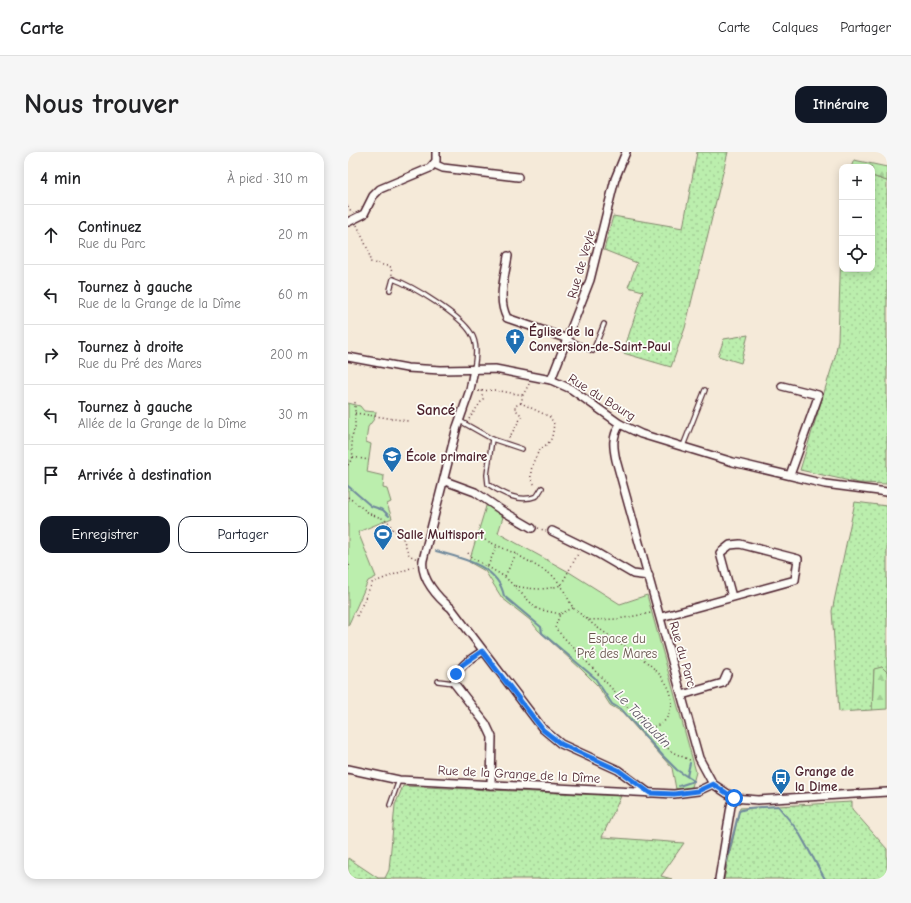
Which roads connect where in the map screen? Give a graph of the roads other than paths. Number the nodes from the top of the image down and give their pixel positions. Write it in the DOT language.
graph roads {
  1 [pos="436,152"];
  2 [pos="626,152"];
  3 [pos="434,164"];
  4 [pos="518,177"];
  5 [pos="351,221"];
  6 [pos="508,256"];
  7 [pos="390,290"];
  8 [pos="604,324"];
  9 [pos="568,339"];
  10 [pos="348,357"];
  11 [pos="474,369"];
  12 [pos="550,380"];
  13 [pos="782,386"];
  14 [pos="705,390"];
  15 [pos="463,423"];
  16 [pos="620,424"];
  17 [pos="492,439"];
  18 [pos="683,446"];
  19 [pos="522,448"];
  20 [pos="790,475"];
  21 [pos="445,481"];
  22 [pos="542,488"];
  23 [pos="887,492"];
  24 [pos="532,528"];
  25 [pos="552,531"];
  26 [pos="649,576"];
  27 [pos="732,597"];
  28 [pos="660,614"];
  29 [pos="482,651"];
  30 [pos="727,674"];
  31 [pos="438,682"];
  32 [pos="454,684"];
  33 [pos="682,695"];
  34 [pos="348,769"];
  35 [pos="399,780"];
  36 [pos="713,784"];
  37 [pos="491,785"];
  38 [pos="887,792"];
  39 [pos="650,793"];
  40 [pos="734,798"];
  41 [pos="390,805"];
  42 [pos="719,879"];
  1 -- 3 [label="street"];
  2 -- 9 [label="street, Rue de Veyle"];
  3 -- 4 [label="street"];
  3 -- 5 [label="street"];
  6 -- 9 [label="street"];
  7 -- 11 [label="lane"];
  8 -- 9 [label="lane"];
  9 -- 12 [label="street, Rue de Veyle"];
  10 -- 11 [label="street, Rue du Bourg"];
  11 -- 12 [label="street, Rue du Bourg"];
  11 -- 15 [label="street"];
  12 -- 16 [label="street, Rue du Bourg"];
  13 -- 20 [label="street"];
  14 -- 18 [label="lane"];
  15 -- 17 [label="lane"];
  15 -- 21 [label="street"];
  16 -- 18 [label="street, Rue du Bourg"];
  16 -- 26 [label="street, Rue du Parc"];
  17 -- 19 [label="lane"];
  17 -- 22 [label="lane"];
  18 -- 20 [label="street, Rue du Bourg"];
  20 -- 23 [label="street, Rue du Bourg"];
  21 -- 24 [label="street"];
  21 -- 29 [label="street"];
  25 -- 26 [label="street"];
  26 -- 28 [label="street, Rue du Parc"];
  27 -- 27 [label="street"];
  27 -- 28 [label="street"];
  28 -- 33 [label="street, Rue du Parc"];
  29 -- 32 [label="street"];
  29 -- 39 [label="street"];
  30 -- 33 [label="street"];
  31 -- 32 [label="lane"];
  32 -- 37 [label="street"];
  33 -- 36 [label="street, Rue du Parc"];
  34 -- 35 [label="street, Rue de la Grange de la Dîme"];
  35 -- 37 [label="street, Rue de la Grange de la Dîme"];
  35 -- 41 [label="lane"];
  36 -- 39 [label="street, Rue de la Grange de la Dîme"];
  36 -- 40 [label="street, Rue du Parc"];
  37 -- 39 [label="street, Rue de la Grange de la Dîme"];
  38 -- 40 [label="street"];
  40 -- 42 [label="street"];
}
